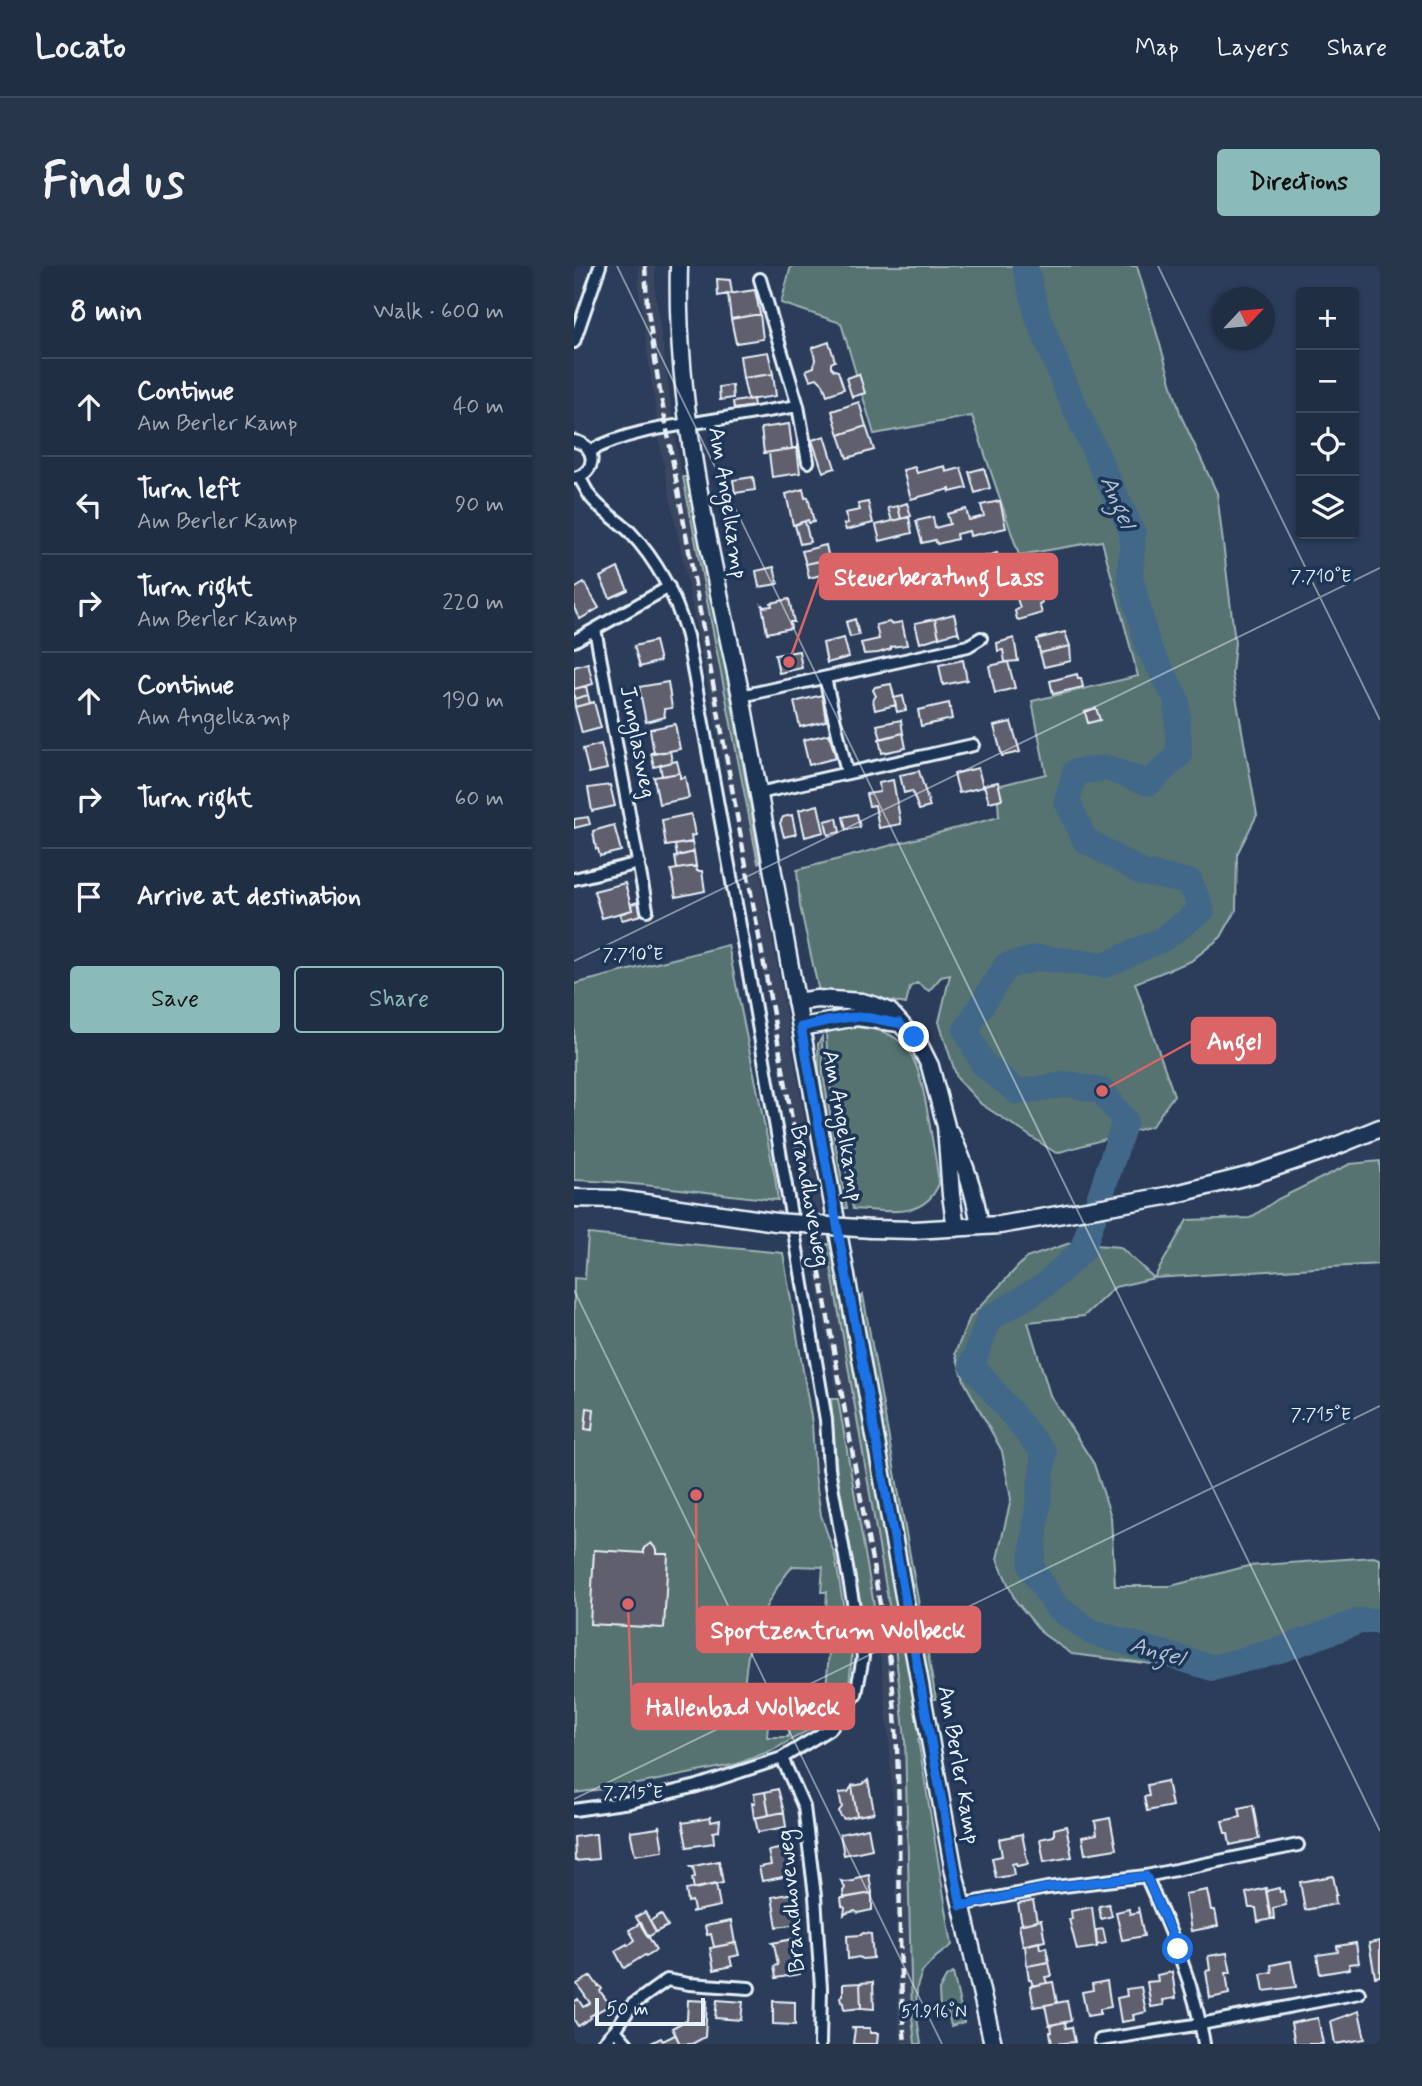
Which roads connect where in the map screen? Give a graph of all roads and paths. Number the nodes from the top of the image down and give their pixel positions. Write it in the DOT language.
graph roads {
  1 [pos="600,266"];
  2 [pos="679,266"];
  3 [pos="760,279"];
  4 [pos="574,342"];
  5 [pos="797,406"];
  6 [pos="689,423"];
  7 [pos="574,441"];
  8 [pos="590,452"];
  9 [pos="808,462"];
  10 [pos="577,477"];
  11 [pos="669,587"];
  12 [pos="595,629"];
  13 [pos="981,638"];
  14 [pos="574,641"];
  15 [pos="825,678"];
  16 [pos="741,696"];
  17 [pos="973,745"];
  18 [pos="847,773"];
  19 [pos="758,793"];
  20 [pos="639,863"];
  21 [pos="574,879"];
  22 [pos="647,910"];
  23 [pos="796,1002"];
  24 [pos="899,1023"];
  25 [pos="801,1027"];
  26 [pos="946,1126"];
  27 [pos="1380,1128"];
  28 [pos="574,1198"];
  29 [pos="980,1226"];
  30 [pos="956,1228"];
  31 [pos="874,1426"];
  32 [pos="782,1759"];
  33 [pos="574,1810"];
  34 [pos="1298,1845"];
  35 [pos="1146,1876"];
  36 [pos="961,1906"];
  37 [pos="749,1988"];
  38 [pos="1359,1993"];
  39 [pos="1201,2024"];
  40 [pos="615,2030"];
  41 [pos="1100,2040"];
  42 [pos="602,2044"];
  43 [pos="627,2044"];
  44 [pos="820,2044"];
  45 [pos="993,2044"];
  46 [pos="1205,2044"];
  1 -- 4 [label="street"];
  2 -- 6 [label="street"];
  3 -- 5 [label="street"];
  5 -- 6 [label="street, Am Angelkamp"];
  5 -- 9 [label="street"];
  6 -- 8 [label="street"];
  6 -- 16 [label="street, Am Angelkamp"];
  7 -- 8 [label="street"];
  8 -- 10 [label="street"];
  10 -- 11 [label="street, Brandhoveweg"];
  11 -- 12 [label="street"];
  11 -- 32 [label="street, Brandhoveweg"];
  12 -- 14 [label="street"];
  12 -- 20 [label="street, Junglasweg"];
  13 -- 15 [label="street"];
  15 -- 16 [label="street"];
  15 -- 18 [label="street"];
  16 -- 19 [label="street, Am Angelkamp"];
  17 -- 18 [label="street"];
  18 -- 19 [label="street"];
  19 -- 23 [label="street, Am Angelkamp"];
  20 -- 21 [label="street"];
  20 -- 22 [label="street, Junglasweg"];
  23 -- 24 [label="street"];
  23 -- 25 [label="street, Am Angelkamp"];
  24 -- 25 [label="street"];
  24 -- 26 [label="street"];
  25 -- 31 [label="street, Am Angelkamp"];
  26 -- 29 [label="street"];
  26 -- 30 [label="street"];
  27 -- 29 [label="street"];
  28 -- 30 [label="street, bridge"];
  29 -- 30 [label="street"];
  31 -- 36 [label="street, Am Berler Kamp"];
  32 -- 33 [label="street, Brandhoveweg"];
  32 -- 44 [label="street, Brandhoveweg"];
  34 -- 35 [label="street"];
  35 -- 36 [label="street"];
  35 -- 39 [label="street"];
  36 -- 45 [label="street, Am Berler Kamp"];
  37 -- 40 [label="street"];
  38 -- 39 [label="street"];
  39 -- 41 [label="street"];
  39 -- 46 [label="street"];
  40 -- 42 [label="street"];
  40 -- 43 [label="street"];
}
